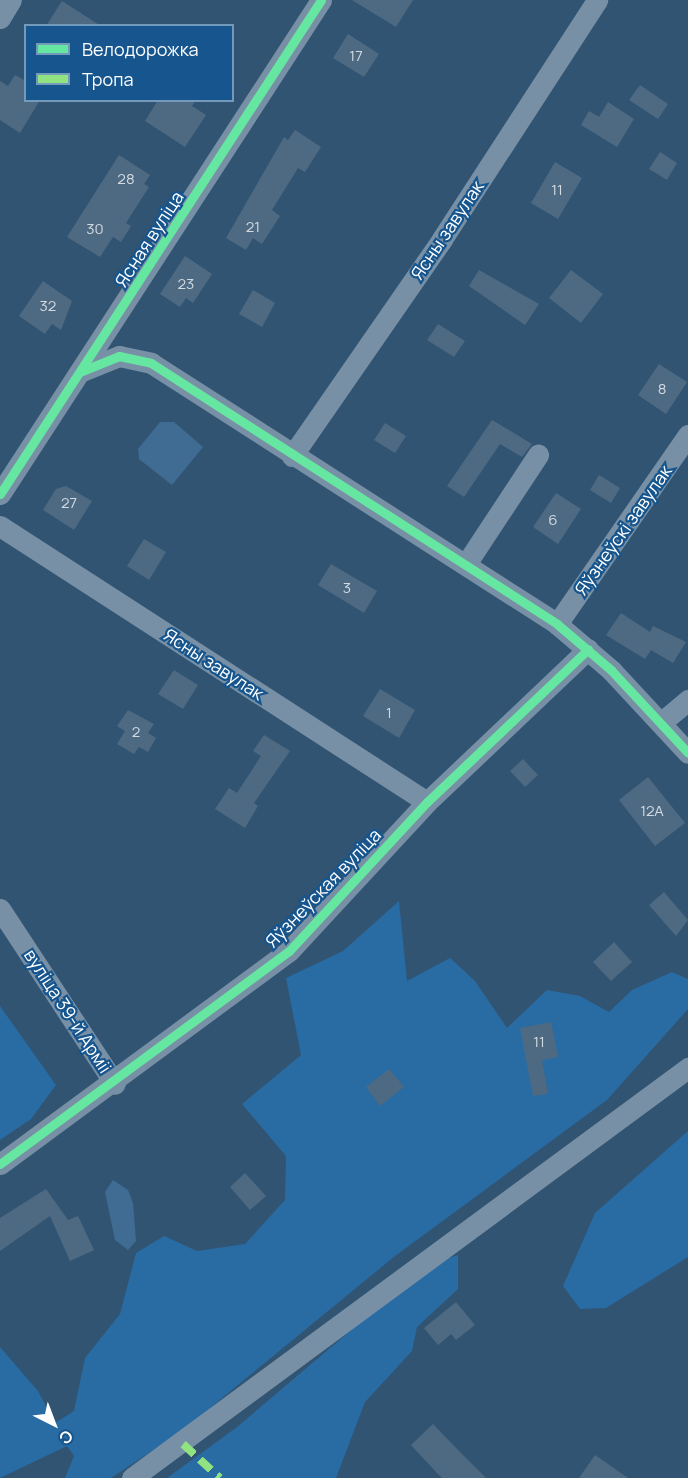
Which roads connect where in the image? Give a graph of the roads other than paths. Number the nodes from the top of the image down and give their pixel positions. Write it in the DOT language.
graph roads {
  1 [pos="11,0"];
  2 [pos="321,0"];
  3 [pos="597,0"];
  4 [pos="0,18"];
  5 [pos="82,371"];
  6 [pos="688,435"];
  7 [pos="538,454"];
  8 [pos="292,456"];
  9 [pos="0,494"];
  10 [pos="0,526"];
  11 [pos="466,564"];
  12 [pos="557,624"];
  13 [pos="588,649"];
  14 [pos="688,699"];
  15 [pos="663,722"];
  16 [pos="688,753"];
  17 [pos="428,802"];
  18 [pos="0,909"];
  19 [pos="688,1068"];
  20 [pos="115,1084"];
  21 [pos="0,1164"];
  22 [pos="132,1478"];
  1 -- 4 [label="street"];
  2 -- 5 [label="street, Ясная вуліца"];
  3 -- 8 [label="street, Ясны завулак"];
  5 -- 8 [label="street"];
  5 -- 9 [label="street, Ясная вуліца"];
  6 -- 12 [label="street, Яўзнеўскі завулак"];
  7 -- 11 [label="street"];
  8 -- 11 [label="street"];
  10 -- 17 [label="street, Ясны завулак"];
  11 -- 12 [label="street"];
  12 -- 13 [label="street"];
  13 -- 15 [label="street"];
  13 -- 17 [label="street, Яўзнеўская вуліца"];
  14 -- 15 [label="street"];
  15 -- 16 [label="street"];
  17 -- 20 [label="street, Яўзнеўская вуліца"];
  18 -- 20 [label="street, вуліца 39-й Арміі"];
  19 -- 22 [label="street"];
  20 -- 21 [label="street, Яўзнеўская вуліца"];
}
